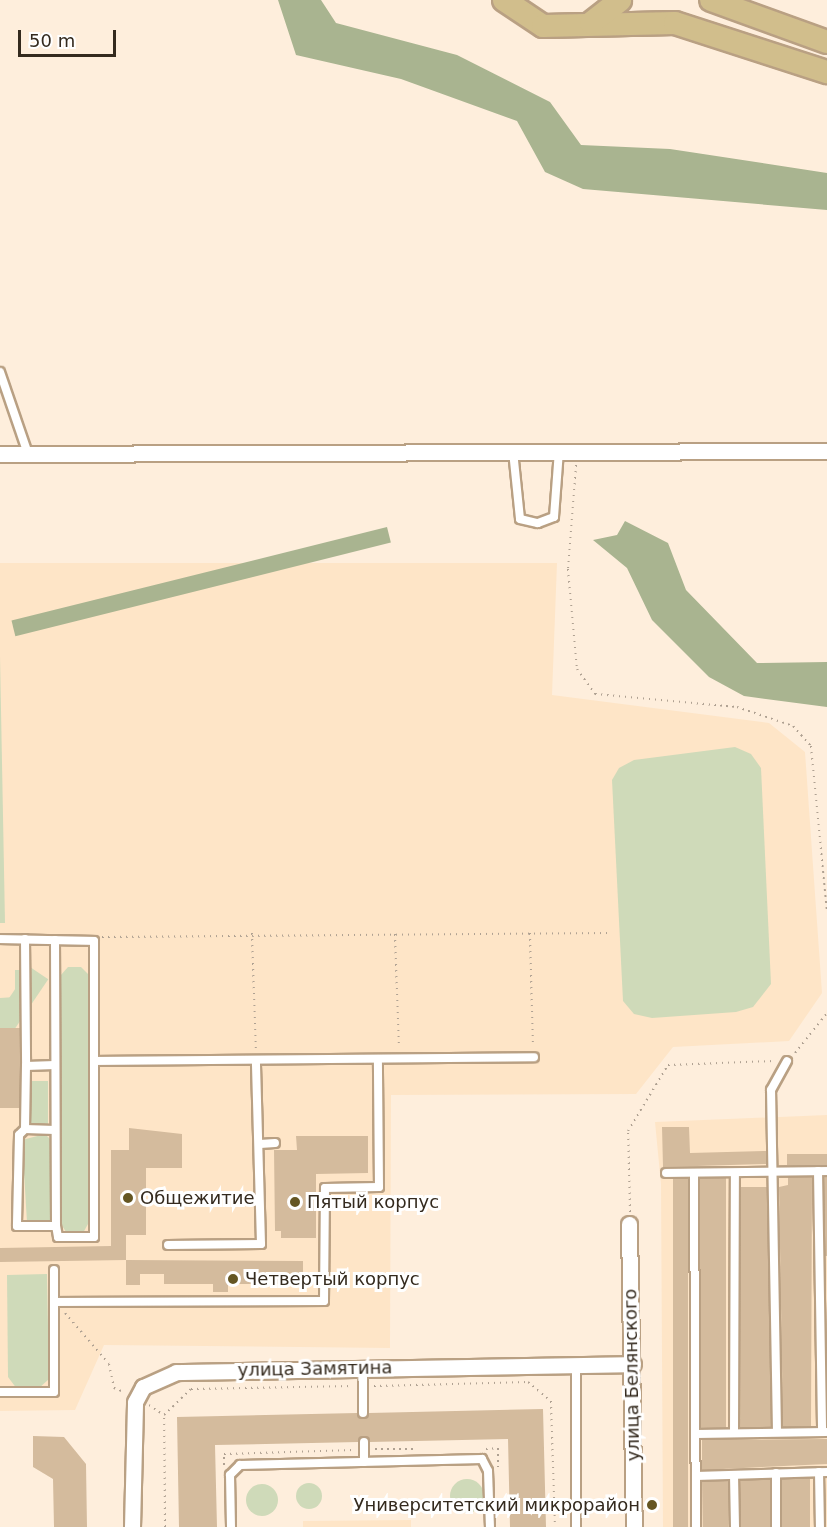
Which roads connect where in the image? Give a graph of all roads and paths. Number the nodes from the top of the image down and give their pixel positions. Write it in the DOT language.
graph roads {
  1 [pos="504,0"];
  2 [pos="620,0"];
  3 [pos="711,0"];
  4 [pos="578,27"];
  5 [pos="827,42"];
  6 [pos="827,72"];
  7 [pos="0,372"];
  8 [pos="577,449"];
  9 [pos="513,450"];
  10 [pos="559,450"];
  11 [pos="827,451"];
  12 [pos="0,453"];
  13 [pos="28,454"];
  14 [pos="827,911"];
  15 [pos="252,933"];
  16 [pos="395,933"];
  17 [pos="530,933"];
  18 [pos="610,933"];
  19 [pos="0,939"];
  20 [pos="25,939"];
  21 [pos="55,940"];
  22 [pos="94,941"];
  23 [pos="827,1013"];
  24 [pos="534,1057"];
  25 [pos="399,1060"];
  26 [pos="95,1061"];
  27 [pos="256,1061"];
  28 [pos="378,1061"];
  29 [pos="787,1061"];
  30 [pos="26,1065"];
  31 [pos="55,1065"];
  32 [pos="25,1130"];
  33 [pos="55,1130"];
  34 [pos="275,1143"];
  35 [pos="260,1144"];
  36 [pos="823,1171"];
  37 [pos="775,1172"];
  38 [pos="666,1173"];
  39 [pos="694,1173"];
  40 [pos="735,1173"];
  41 [pos="629,1224"];
  42 [pos="56,1226"];
  43 [pos="168,1245"];
  44 [pos="54,1270"];
  45 [pos="56,1302"];
  46 [pos="633,1364"];
  47 [pos="576,1365"];
  48 [pos="363,1368"];
  49 [pos="0,1392"];
  50 [pos="135,1402"];
  51 [pos="363,1413"];
  52 [pos="164,1415"];
  53 [pos="734,1432"];
  54 [pos="777,1432"];
  55 [pos="825,1432"];
  56 [pos="696,1434"];
  57 [pos="364,1442"];
  58 [pos="364,1462"];
  59 [pos="823,1472"];
  60 [pos="776,1473"];
  61 [pos="734,1475"];
  62 [pos="696,1476"];
  63 [pos="132,1527"];
  64 [pos="231,1527"];
  65 [pos="490,1527"];
  66 [pos="576,1527"];
  67 [pos="634,1527"];
  68 [pos="696,1527"];
  69 [pos="735,1527"];
  70 [pos="776,1527"];
  71 [pos="820,1527"];
  1 -- 4 [label="main road"];
  2 -- 4 [label="main road"];
  3 -- 5 [label="main road"];
  4 -- 6 [label="main road"];
  7 -- 13 [label="lane"];
  8 -- 10 [label="street"];
  8 -- 11 [label="street"];
  8 -- 14 [label="path"];
  9 -- 10 [label="street"];
  9 -- 10 [label="lane"];
  9 -- 13 [label="street"];
  12 -- 13 [label="street"];
  15 -- 16 [label="path"];
  15 -- 22 [label="path"];
  15 -- 27 [label="path"];
  16 -- 17 [label="path"];
  16 -- 25 [label="path"];
  17 -- 18 [label="path"];
  17 -- 24 [label="path"];
  19 -- 20 [label="lane"];
  20 -- 21 [label="lane"];
  20 -- 30 [label="lane"];
  21 -- 22 [label="lane"];
  21 -- 31 [label="lane"];
  22 -- 26 [label="lane"];
  23 -- 29 [label="path"];
  24 -- 25 [label="lane"];
  25 -- 28 [label="lane"];
  26 -- 27 [label="lane"];
  26 -- 42 [label="lane"];
  27 -- 28 [label="lane"];
  27 -- 35 [label="lane"];
  28 -- 45 [label="lane"];
  29 -- 37 [label="lane"];
  29 -- 41 [label="path"];
  30 -- 31 [label="lane"];
  30 -- 32 [label="lane"];
  31 -- 33 [label="lane"];
  32 -- 33 [label="lane"];
  32 -- 42 [label="lane"];
  33 -- 42 [label="lane"];
  34 -- 35 [label="lane"];
  35 -- 43 [label="lane"];
  36 -- 37 [label="lane"];
  36 -- 55 [label="lane"];
  37 -- 40 [label="lane"];
  37 -- 54 [label="lane"];
  38 -- 39 [label="lane"];
  39 -- 40 [label="lane"];
  39 -- 56 [label="lane"];
  40 -- 53 [label="lane"];
  41 -- 46 [label="street, улица Белянского"];
  44 -- 45 [label="lane"];
  45 -- 49 [label="lane"];
  45 -- 50 [label="path"];
  46 -- 47 [label="street, улица Замятина"];
  46 -- 67 [label="street, улица Белянского"];
  47 -- 48 [label="street, улица Замятина"];
  47 -- 66 [label="lane"];
  48 -- 50 [label="street, улица Замятина"];
  48 -- 51 [label="lane"];
  50 -- 52 [label="path"];
  50 -- 63 [label="street"];
  53 -- 54 [label="lane"];
  53 -- 56 [label="lane"];
  54 -- 55 [label="lane"];
  56 -- 62 [label="lane"];
  57 -- 58 [label="lane"];
  58 -- 64 [label="lane"];
  58 -- 65 [label="lane"];
  59 -- 60 [label="lane"];
  59 -- 71 [label="lane"];
  60 -- 61 [label="lane"];
  60 -- 70 [label="lane"];
  61 -- 62 [label="lane"];
  61 -- 69 [label="lane"];
  62 -- 68 [label="lane"];
}
